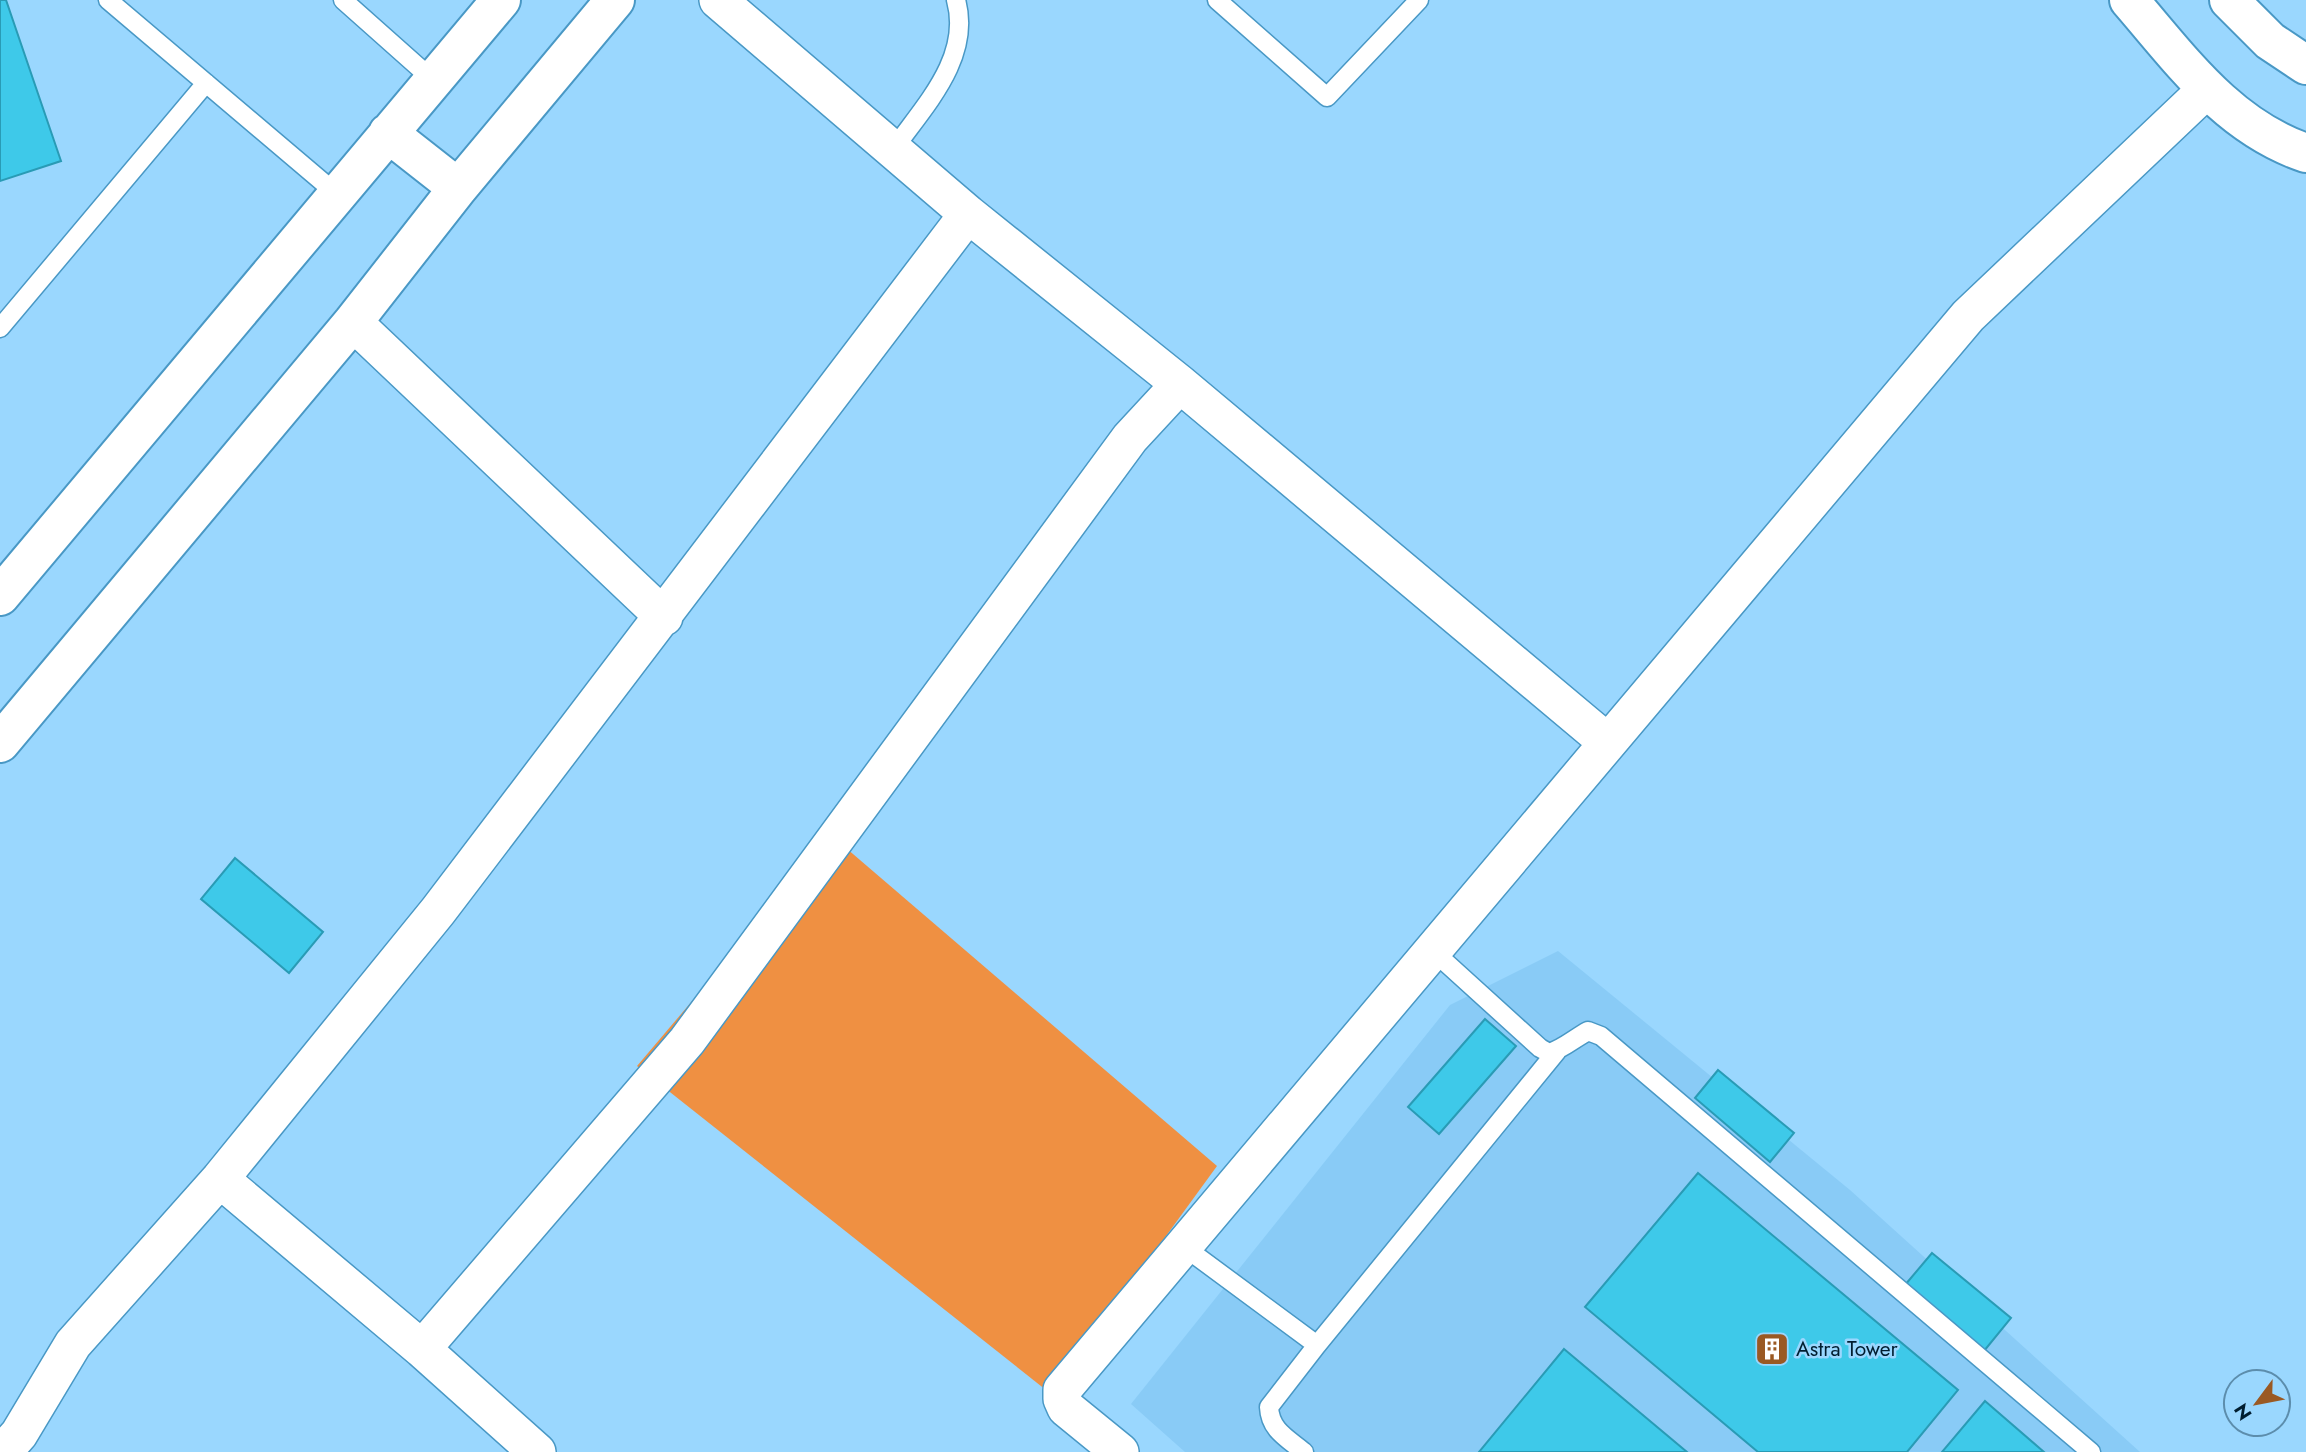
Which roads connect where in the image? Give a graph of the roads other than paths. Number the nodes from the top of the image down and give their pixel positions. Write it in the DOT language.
graph roads {
  1 [pos="108,0"];
  2 [pos="343,0"];
  3 [pos="501,0"];
  4 [pos="615,0"];
  5 [pos="718,0"];
  6 [pos="956,0"];
  7 [pos="1217,0"];
  8 [pos="1419,0"];
  9 [pos="2129,0"];
  10 [pos="2229,0"];
  11 [pos="2306,65"];
  12 [pos="433,80"];
  13 [pos="206,83"];
  14 [pos="2206,90"];
  15 [pos="388,133"];
  16 [pos="893,150"];
  17 [pos="2306,153"];
  18 [pos="458,188"];
  19 [pos="338,195"];
  20 [pos="968,214"];
  21 [pos="353,322"];
  22 [pos="0,328"];
  23 [pos="1180,384"];
  24 [pos="0,596"];
  25 [pos="664,617"];
  26 [pos="1607,742"];
  27 [pos="0,743"];
  28 [pos="1432,950"];
  29 [pos="1557,1051"];
  30 [pos="220,1179"];
  31 [pos="1183,1246"];
  32 [pos="1317,1345"];
  33 [pos="422,1349"];
  34 [pos="20,1446"];
  35 [pos="537,1452"];
  36 [pos="1120,1452"];
  37 [pos="1304,1452"];
  38 [pos="2091,1452"];
  1 -- 13 [label="lane"];
  2 -- 12 [label="lane"];
  3 -- 12 [label="street"];
  4 -- 18 [label="street"];
  5 -- 16 [label="street"];
  6 -- 16 [label="lane"];
  7 -- 8 [label="lane"];
  9 -- 14 [label="street"];
  10 -- 11 [label="street"];
  12 -- 15 [label="street"];
  13 -- 19 [label="lane"];
  13 -- 22 [label="lane"];
  14 -- 17 [label="street"];
  14 -- 26 [label="street"];
  15 -- 18 [label="street"];
  15 -- 19 [label="street"];
  16 -- 20 [label="street"];
  18 -- 21 [label="street"];
  19 -- 24 [label="street"];
  20 -- 23 [label="street"];
  20 -- 25 [label="street"];
  21 -- 25 [label="street"];
  21 -- 27 [label="street"];
  23 -- 26 [label="street"];
  23 -- 33 [label="street"];
  25 -- 30 [label="street"];
  26 -- 28 [label="street"];
  28 -- 29 [label="lane"];
  28 -- 31 [label="street"];
  29 -- 32 [label="lane"];
  29 -- 38 [label="lane"];
  30 -- 33 [label="street"];
  30 -- 34 [label="street"];
  31 -- 32 [label="lane"];
  31 -- 36 [label="street"];
  32 -- 37 [label="lane"];
  33 -- 35 [label="street"];
}
